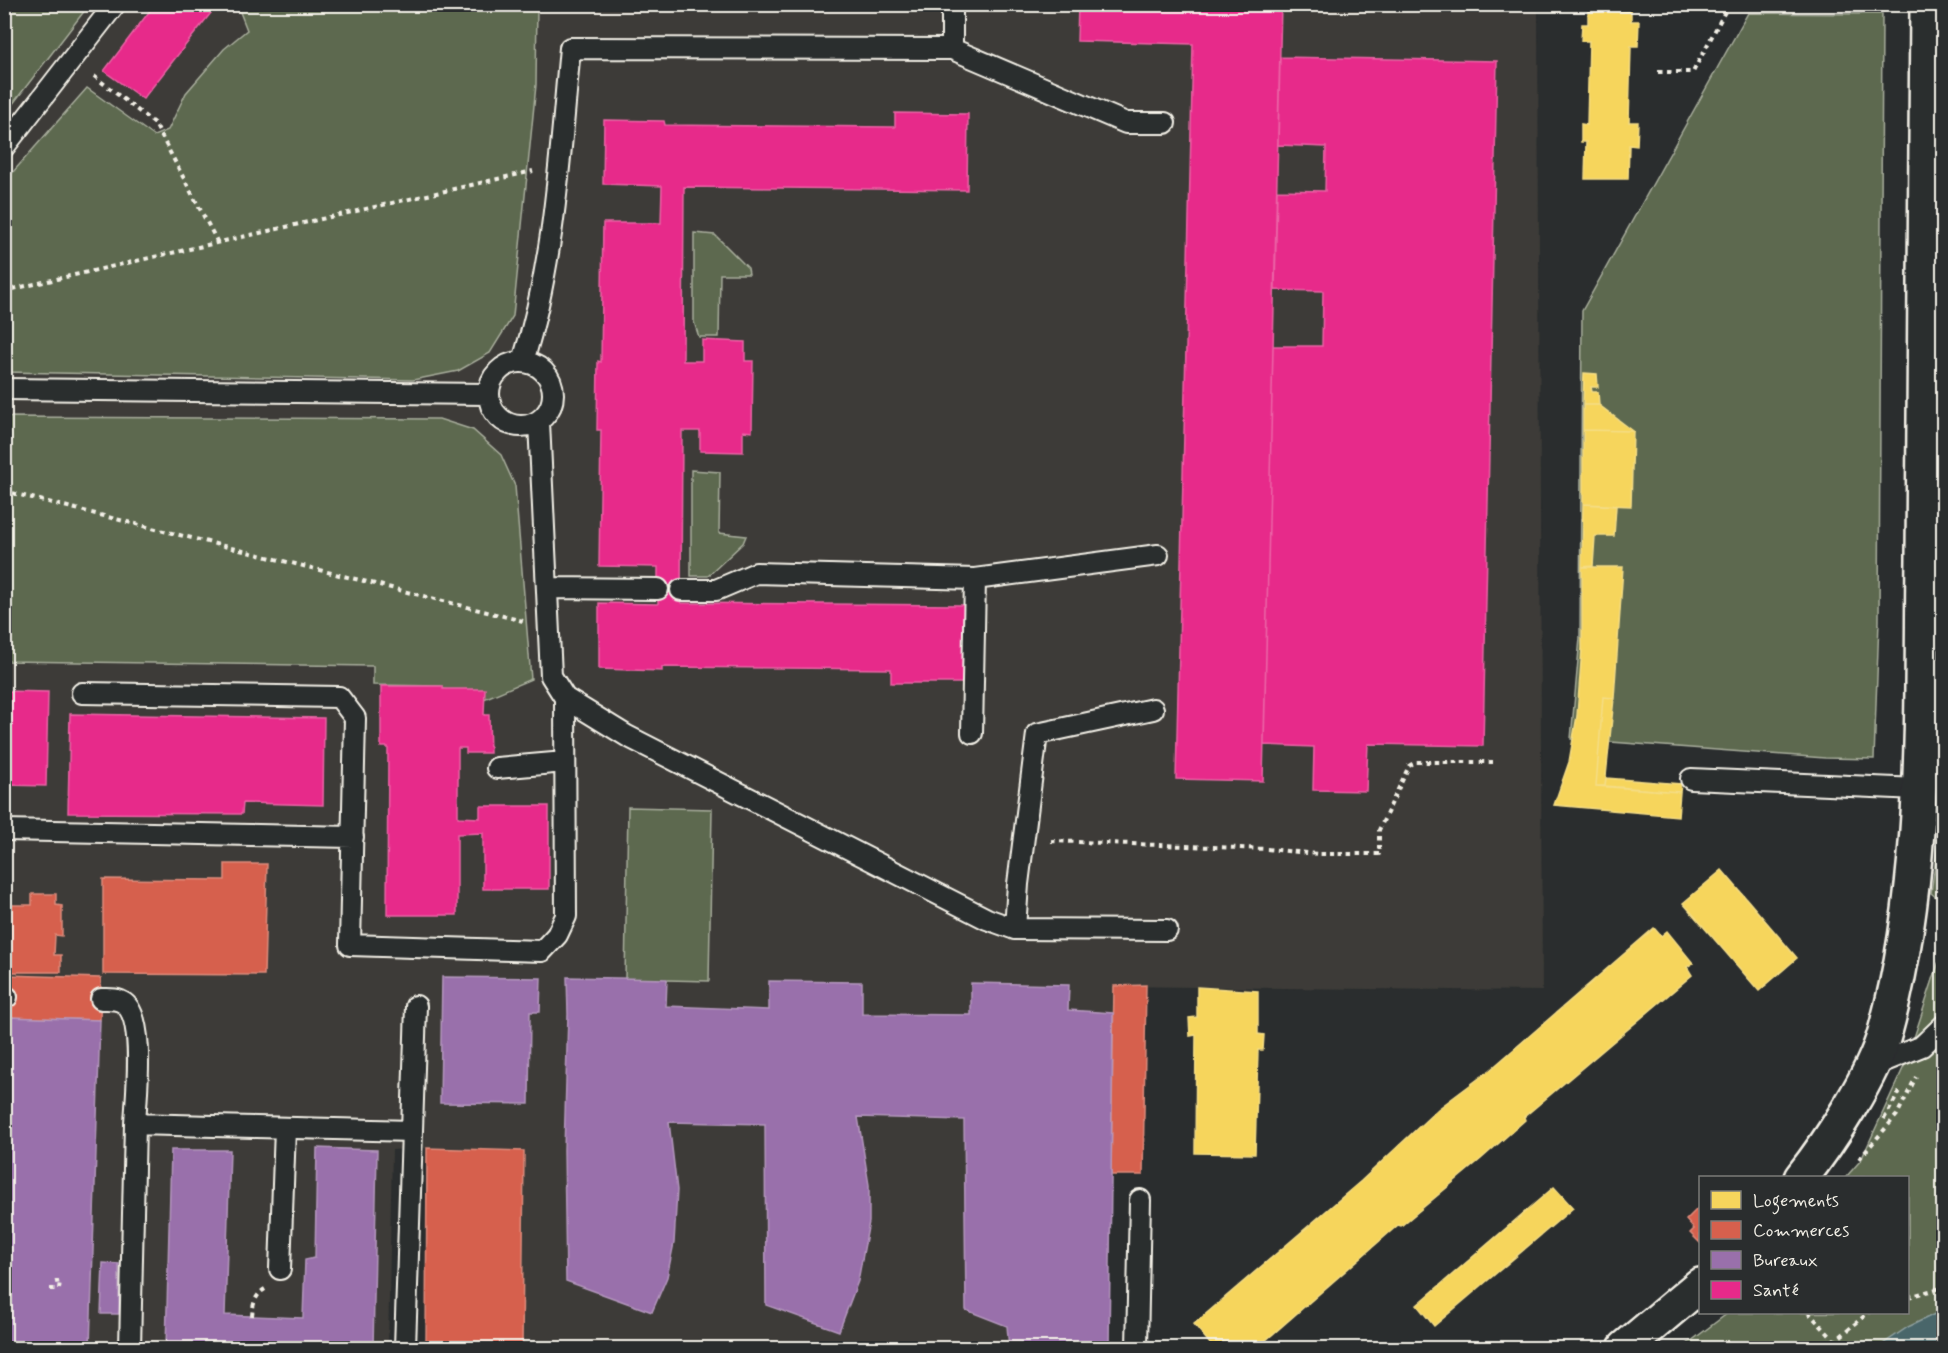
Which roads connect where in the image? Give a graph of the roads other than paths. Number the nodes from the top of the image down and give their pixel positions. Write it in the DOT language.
graph roads {
  1 [pos="115,4"];
  2 [pos="952,4"];
  3 [pos="1928,4"];
  4 [pos="952,49"];
  5 [pos="1165,123"];
  6 [pos="4,147"];
  7 [pos="523,361"];
  8 [pos="4,389"];
  9 [pos="488,394"];
  10 [pos="539,422"];
  11 [pos="1158,555"];
  12 [pos="975,579"];
  13 [pos="547,588"];
  14 [pos="658,590"];
  15 [pos="681,590"];
  16 [pos="82,693"];
  17 [pos="565,698"];
  18 [pos="1153,709"];
  19 [pos="972,733"];
  20 [pos="565,762"];
  21 [pos="498,768"];
  22 [pos="1691,779"];
  23 [pos="1918,789"];
  24 [pos="4,830"];
  25 [pos="353,837"];
  26 [pos="1016,929"];
  27 [pos="1167,930"];
  28 [pos="101,999"];
  29 [pos="416,1006"];
  30 [pos="1944,1025"];
  31 [pos="1870,1067"];
  32 [pos="135,1124"];
  33 [pos="285,1128"];
  34 [pos="412,1131"];
  35 [pos="1803,1176"];
  36 [pos="1140,1200"];
  37 [pos="280,1269"];
  38 [pos="1699,1287"];
  39 [pos="130,1348"];
  40 [pos="405,1348"];
  41 [pos="1137,1348"];
  42 [pos="1625,1348"];
  1 -- 6 [label="lane"];
  2 -- 4 [label="lane"];
  3 -- 23 [label="street"];
  4 -- 5 [label="lane"];
  4 -- 7 [label="lane"];
  7 -- 9 [label="lane"];
  7 -- 10 [label="lane"];
  8 -- 9 [label="lane"];
  9 -- 10 [label="lane"];
  10 -- 13 [label="lane"];
  11 -- 12 [label="lane"];
  12 -- 15 [label="lane"];
  12 -- 19 [label="lane"];
  13 -- 14 [label="lane"];
  13 -- 17 [label="lane"];
  16 -- 25 [label="lane"];
  17 -- 20 [label="lane"];
  17 -- 26 [label="lane"];
  18 -- 26 [label="lane"];
  20 -- 21 [label="lane"];
  20 -- 25 [label="lane"];
  22 -- 23 [label="lane"];
  23 -- 31 [label="street"];
  24 -- 25 [label="lane"];
  26 -- 27 [label="lane"];
  28 -- 32 [label="lane"];
  29 -- 34 [label="lane"];
  30 -- 31 [label="lane"];
  31 -- 35 [label="street"];
  32 -- 33 [label="lane"];
  32 -- 39 [label="lane"];
  33 -- 34 [label="lane"];
  33 -- 37 [label="lane"];
  34 -- 40 [label="lane"];
  36 -- 41 [label="lane"];
  38 -- 42 [label="street"];
}
